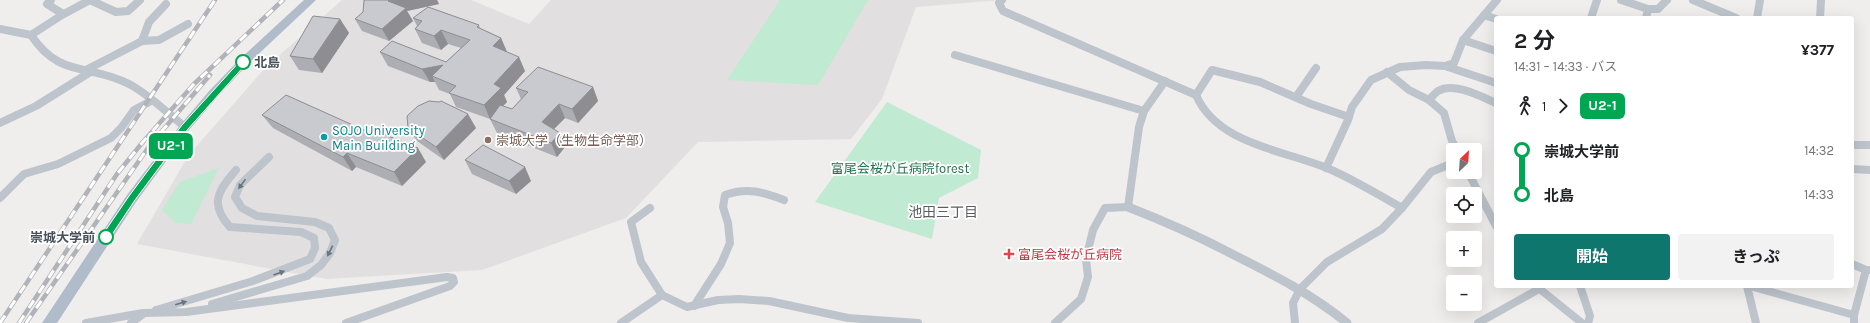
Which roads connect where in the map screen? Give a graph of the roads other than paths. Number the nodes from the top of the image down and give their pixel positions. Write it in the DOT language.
graph roads {
  1 [pos="50,0"];
  2 [pos="140,0"];
  3 [pos="310,0"];
  4 [pos="1002,0"];
  5 [pos="1497,0"];
  6 [pos="1597,0"];
  7 [pos="1621,0"];
  8 [pos="1667,0"];
  9 [pos="1693,0"];
  10 [pos="1760,0"];
  11 [pos="1821,0"];
  12 [pos="166,4"];
  13 [pos="1648,9"];
  14 [pos="63,14"];
  15 [pos="1484,15"];
  16 [pos="1592,16"];
  17 [pos="1646,16"];
  18 [pos="1731,16"];
  19 [pos="1757,16"];
  20 [pos="1820,16"];
  21 [pos="1494,18"];
  22 [pos="188,24"];
  23 [pos="0,29"];
  24 [pos="31,35"];
  25 [pos="1463,40"];
  26 [pos="142,41"];
  27 [pos="1494,50"];
  28 [pos="955,55"];
  29 [pos="1446,66"];
  30 [pos="1316,68"];
  31 [pos="89,70"];
  32 [pos="1387,72"];
  33 [pos="1165,81"];
  34 [pos="1494,82"];
  35 [pos="1196,94"];
  36 [pos="1296,97"];
  37 [pos="1429,100"];
  38 [pos="151,101"];
  39 [pos="1494,102"];
  40 [pos="1144,111"];
  41 [pos="1349,117"];
  42 [pos="0,123"];
  43 [pos="185,127"];
  44 [pos="1453,143"];
  45 [pos="1854,145"];
  46 [pos="1870,145"];
  47 [pos="269,156"];
  48 [pos="1446,165"];
  49 [pos="1326,168"];
  50 [pos="1854,169"];
  51 [pos="236,170"];
  52 [pos="1870,170"];
  53 [pos="1472,179"];
  54 [pos="0,198"];
  55 [pos="784,200"];
  56 [pos="1128,207"];
  57 [pos="650,208"];
  58 [pos="1402,208"];
  59 [pos="1494,222"];
  60 [pos="1854,265"];
  61 [pos="1868,270"];
  62 [pos="1537,288"];
  63 [pos="1581,288"];
  64 [pos="1748,288"];
  65 [pos="1754,288"];
  66 [pos="1300,289"];
  67 [pos="662,295"];
  68 [pos="694,306"];
  69 [pos="186,312"];
  70 [pos="143,313"];
  71 [pos="1855,321"];
  72 [pos="49,323"];
  73 [pos="86,323"];
  74 [pos="131,323"];
  75 [pos="346,323"];
  76 [pos="621,323"];
  77 [pos="918,323"];
  78 [pos="1055,323"];
  79 [pos="1295,323"];
  80 [pos="1346,323"];
  81 [pos="1478,323"];
  82 [pos="1582,323"];
  83 [pos="1588,323"];
  84 [pos="1756,323"];
  1 -- 14 [label="street"];
  2 -- 14 [label="street"];
  3 -- 43 [label="main road"];
  4 -- 33 [label="street"];
  5 -- 15 [label="street"];
  6 -- 16 [label="street"];
  7 -- 13 [label="street"];
  8 -- 13 [label="street"];
  9 -- 18 [label="street"];
  10 -- 19 [label="street"];
  11 -- 20 [label="street"];
  12 -- 26 [label="street"];
  13 -- 17 [label="street"];
  14 -- 24 [label="street"];
  15 -- 21 [label="street"];
  15 -- 25 [label="street"];
  22 -- 26 [label="street"];
  23 -- 24 [label="street"];
  24 -- 31 [label="street"];
  25 -- 27 [label="street"];
  25 -- 29 [label="street"];
  26 -- 31 [label="street"];
  28 -- 40 [label="street"];
  29 -- 32 [label="street"];
  29 -- 34 [label="street"];
  30 -- 36 [label="street"];
  31 -- 38 [label="street"];
  31 -- 42 [label="street"];
  32 -- 37 [label="street"];
  32 -- 41 [label="street"];
  33 -- 35 [label="street"];
  33 -- 40 [label="street"];
  35 -- 36 [label="street"];
  35 -- 49 [label="street"];
  36 -- 41 [label="street"];
  37 -- 39 [label="street"];
  37 -- 44 [label="street"];
  38 -- 43 [label="street"];
  38 -- 54 [label="street"];
  40 -- 56 [label="street"];
  41 -- 49 [label="street"];
  43 -- 72 [label="main road"];
  45 -- 46 [label="street"];
  47 -- 69 [label="street, one-way"];
  48 -- 58 [label="street"];
  49 -- 58 [label="street"];
  50 -- 52 [label="street"];
  70 -- 51 [label="street, one-way"];
  53 -- 59 [label="street"];
  55 -- 68 [label="street"];
  56 -- 66 [label="street"];
  56 -- 78 [label="street"];
  57 -- 67 [label="street"];
  58 -- 66 [label="street"];
  60 -- 61 [label="street"];
  61 -- 71 [label="street"];
  62 -- 81 [label="street"];
  62 -- 82 [label="street"];
  63 -- 83 [label="street"];
  64 -- 84 [label="street"];
  65 -- 71 [label="street"];
  66 -- 79 [label="street"];
  66 -- 80 [label="street"];
  67 -- 68 [label="street"];
  67 -- 76 [label="street"];
  68 -- 77 [label="street"];
  69 -- 70 [label="street"];
  69 -- 75 [label="street"];
  70 -- 73 [label="street"];
  70 -- 74 [label="street"];
}
